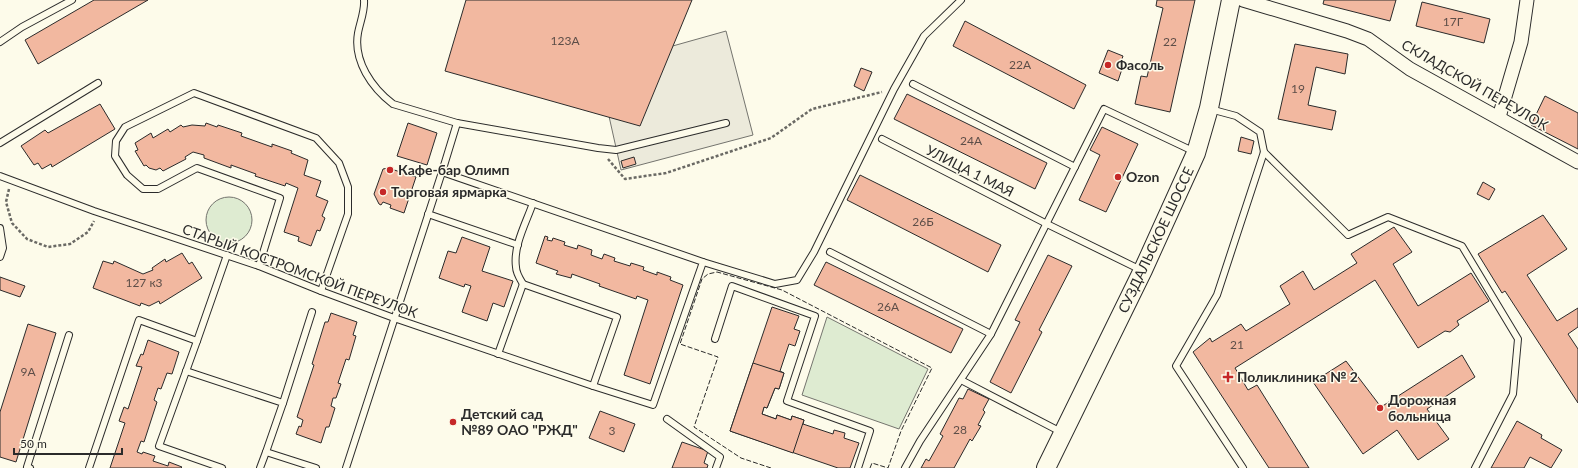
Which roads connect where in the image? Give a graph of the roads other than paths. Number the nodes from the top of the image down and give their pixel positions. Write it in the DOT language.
graph roads {
  1 [pos="72,0"];
  2 [pos="364,0"];
  3 [pos="961,0"];
  4 [pos="1231,0"];
  5 [pos="1243,0"];
  6 [pos="1527,0"];
  7 [pos="0,42"];
  8 [pos="98,83"];
  9 [pos="913,84"];
  10 [pos="1209,108"];
  11 [pos="1499,118"];
  12 [pos="457,123"];
  13 [pos="726,123"];
  14 [pos="882,139"];
  15 [pos="0,143"];
  16 [pos="1264,152"];
  17 [pos="1196,153"];
  18 [pos="1578,162"];
  19 [pos="1075,167"];
  20 [pos="442,172"];
  21 [pos="0,176"];
  22 [pos="533,203"];
  23 [pos="428,214"];
  24 [pos="1047,224"];
  25 [pos="0,228"];
  26 [pos="518,245"];
  27 [pos="830,252"];
  28 [pos="227,255"];
  29 [pos="0,257"];
  30 [pos="704,262"];
  31 [pos="259,266"];
  32 [pos="1143,270"];
  33 [pos="523,284"];
  34 [pos="321,291"];
  35 [pos="312,312"];
  36 [pos="394,318"];
  37 [pos="991,334"];
  38 [pos="69,335"];
  39 [pos="714,339"];
  40 [pos="197,341"];
  41 [pos="498,354"];
  42 [pos="186,371"];
  43 [pos="961,380"];
  44 [pos="593,386"];
  45 [pos="283,403"];
  46 [pos="667,419"];
  47 [pos="1063,433"];
  48 [pos="266,452"];
  49 [pos="30,468"];
  50 [pos="89,468"];
  51 [pos="222,468"];
  52 [pos="260,468"];
  53 [pos="316,468"];
  54 [pos="346,468"];
  55 [pos="716,468"];
  56 [pos="858,468"];
  57 [pos="905,468"];
  58 [pos="1046,468"];
  59 [pos="1243,468"];
  60 [pos="1475,468"];
  1 -- 7 [label="lane"];
  2 -- 12 [label="lane"];
  3 -- 30 [label="lane"];
  4 -- 10 [label="main road, СУЗДАЛЬСКОЕ ШОССЕ"];
  5 -- 11 [label="street, СКЛАДСКОЙ ПЕРЕУЛОК"];
  6 -- 11 [label="street"];
  8 -- 15 [label="lane"];
  9 -- 19 [label="lane"];
  10 -- 16 [label="lane"];
  10 -- 17 [label="main road, СУЗДАЛЬСКОЕ ШОССЕ"];
  11 -- 18 [label="street, СКЛАДСКОЙ ПЕРЕУЛОК"];
  12 -- 13 [label="lane"];
  12 -- 20 [label="lane"];
  14 -- 24 [label="lane, УЛИЦА 1 МАЯ"];
  16 -- 59 [label="lane"];
  16 -- 60 [label="lane"];
  17 -- 19 [label="lane"];
  17 -- 32 [label="main road, СУЗДАЛЬСКОЕ ШОССЕ"];
  19 -- 24 [label="lane"];
  20 -- 22 [label="lane"];
  20 -- 23 [label="lane"];
  21 -- 28 [label="lane, СТАРЫЙ КОСТРОМСКОЙ ПЕРЕУЛОК"];
  22 -- 26 [label="lane"];
  22 -- 30 [label="lane"];
  23 -- 26 [label="lane"];
  23 -- 36 [label="lane"];
  24 -- 32 [label="lane, УЛИЦА 1 МАЯ"];
  24 -- 37 [label="lane"];
  25 -- 29 [label="lane"];
  26 -- 33 [label="lane"];
  27 -- 37 [label="lane"];
  28 -- 31 [label="lane, СТАРЫЙ КОСТРОМСКОЙ ПЕРЕУЛОК"];
  28 -- 40 [label="lane"];
  30 -- 44 [label="lane, СТАРЫЙ КОСТРОМСКОЙ ПЕРЕУЛОК"];
  31 -- 34 [label="lane, СТАРЫЙ КОСТРОМСКОЙ ПЕРЕУЛОК"];
  31 -- 34 [label="lane"];
  32 -- 47 [label="main road, СУЗДАЛЬСКОЕ ШОССЕ"];
  33 -- 41 [label="lane"];
  33 -- 44 [label="lane"];
  34 -- 36 [label="lane, СТАРЫЙ КОСТРОМСКОЙ ПЕРЕУЛОК"];
  35 -- 45 [label="lane"];
  36 -- 41 [label="lane, СТАРЫЙ КОСТРОМСКОЙ ПЕРЕУЛОК"];
  36 -- 54 [label="lane"];
  37 -- 43 [label="lane"];
  38 -- 49 [label="lane"];
  39 -- 56 [label="lane"];
  40 -- 42 [label="lane"];
  40 -- 50 [label="lane"];
  41 -- 44 [label="lane, СТАРЫЙ КОСТРОМСКОЙ ПЕРЕУЛОК"];
  42 -- 45 [label="lane"];
  42 -- 51 [label="lane"];
  43 -- 47 [label="lane"];
  43 -- 57 [label="lane"];
  45 -- 48 [label="lane"];
  46 -- 55 [label="lane"];
  47 -- 58 [label="main road, СУЗДАЛЬСКОЕ ШОССЕ"];
  48 -- 52 [label="lane"];
  48 -- 53 [label="lane"];
}
